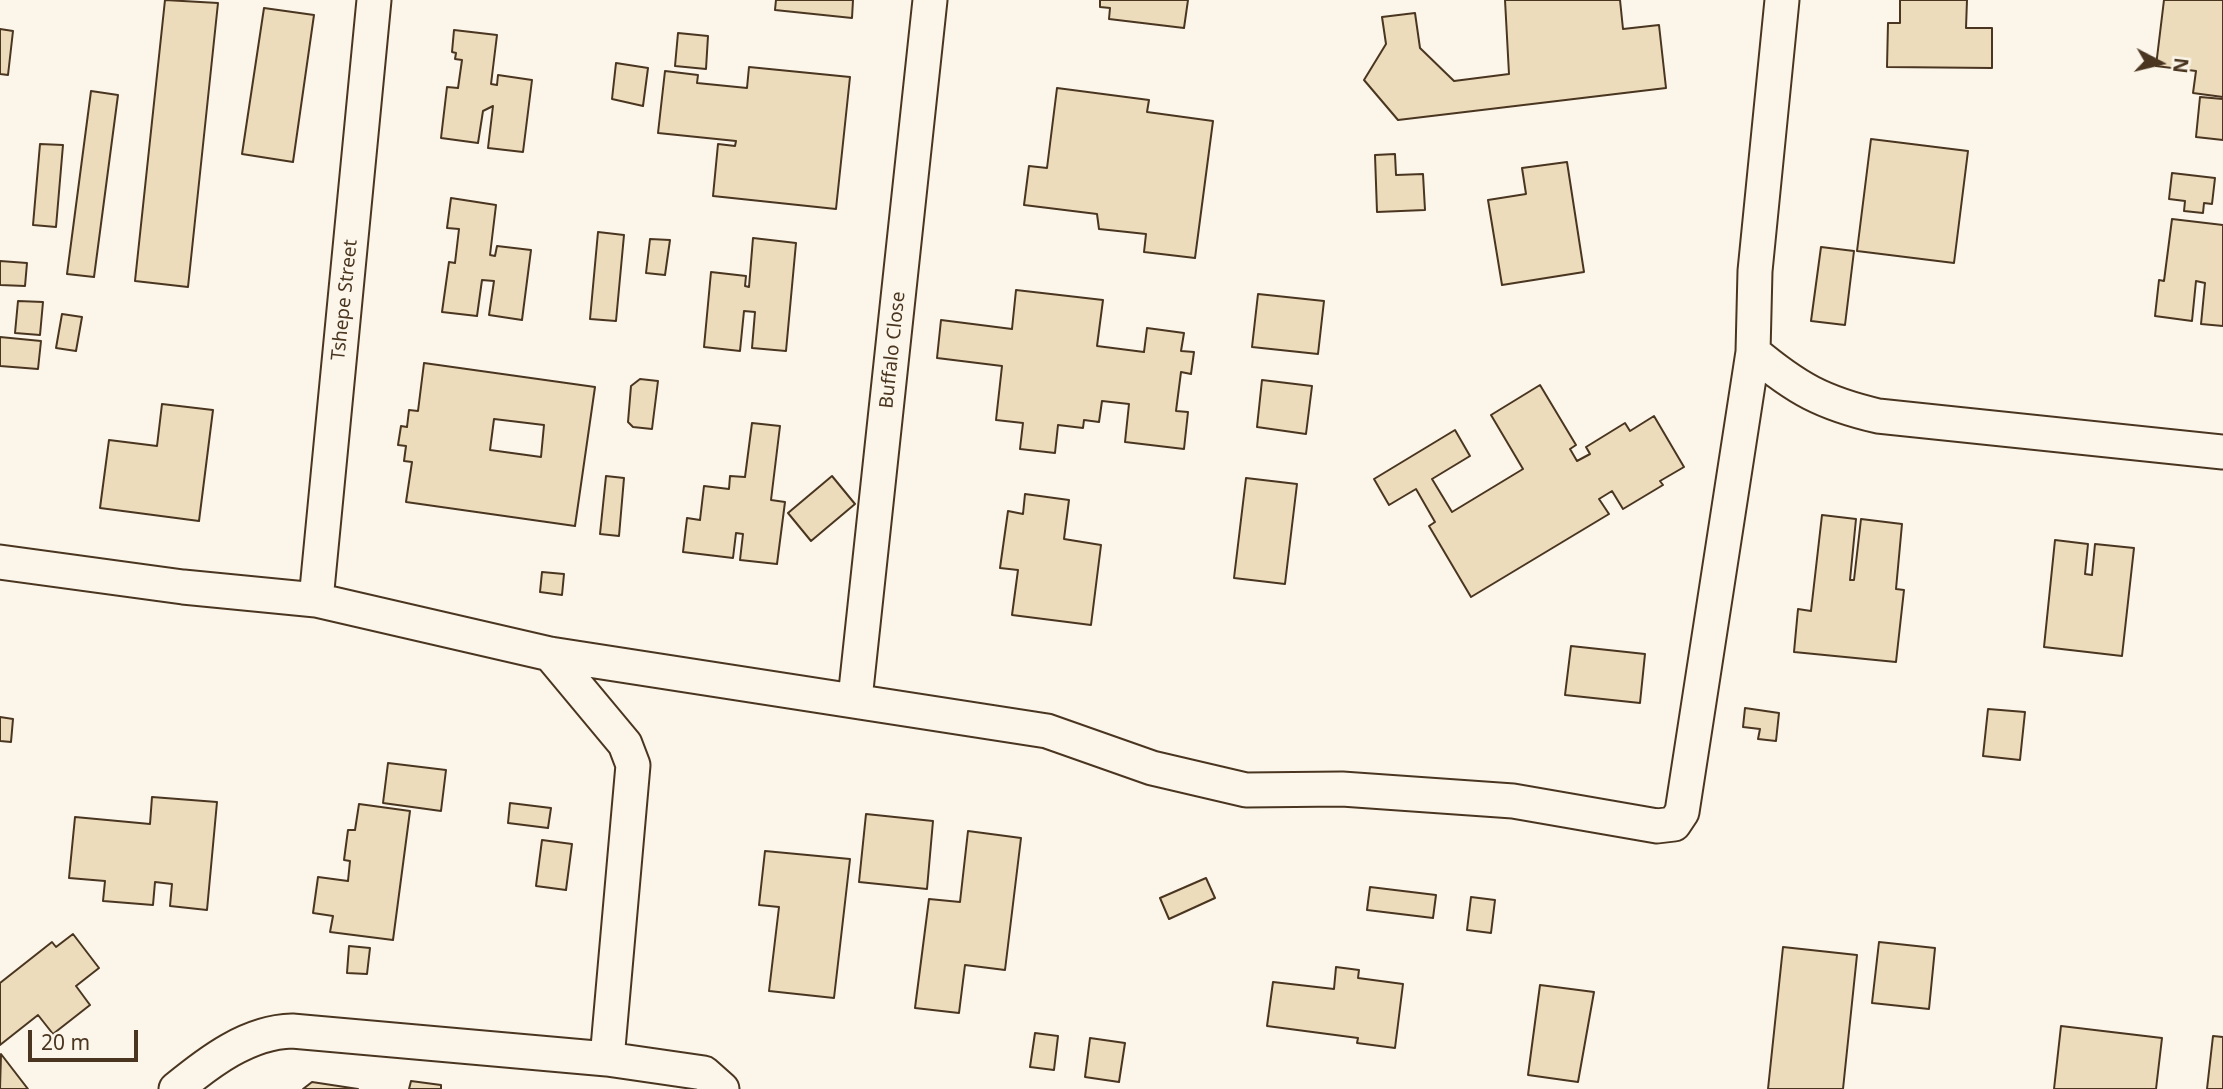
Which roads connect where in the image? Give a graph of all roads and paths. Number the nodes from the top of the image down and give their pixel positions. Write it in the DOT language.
graph roads {
  1 [pos="374,0"];
  2 [pos="930,0"];
  3 [pos="1782,0"];
  4 [pos="1753,352"];
  5 [pos="2223,452"];
  6 [pos="0,562"];
  7 [pos="316,600"];
  8 [pos="550,653"];
  9 [pos="855,699"];
  10 [pos="607,1059"];
  11 [pos="176,1089"];
  12 [pos="722,1089"];
  1 -- 7 [label="street, Tshepe Street"];
  2 -- 9 [label="street, Buffalo Close"];
  3 -- 4 [label="street"];
  4 -- 5 [label="street"];
  4 -- 9 [label="street"];
  6 -- 7 [label="street"];
  7 -- 8 [label="street"];
  8 -- 9 [label="street"];
  8 -- 10 [label="street"];
  10 -- 11 [label="street"];
  10 -- 12 [label="street"];
}
